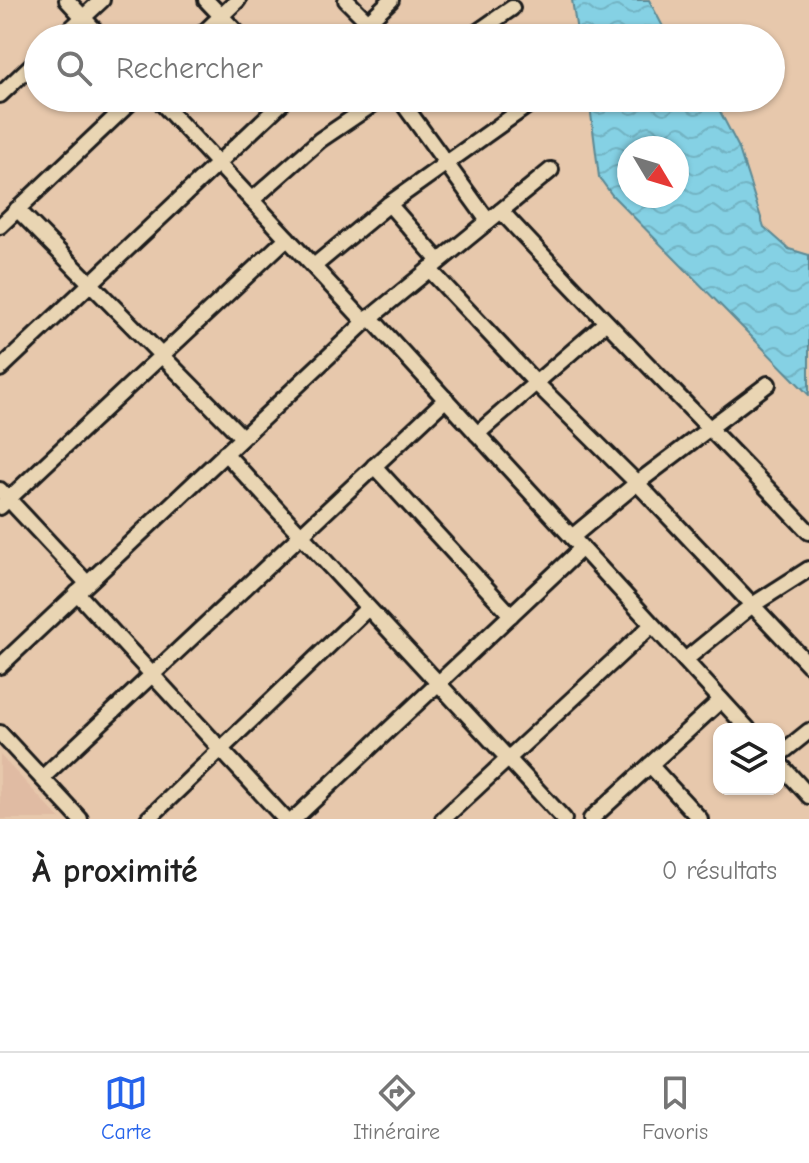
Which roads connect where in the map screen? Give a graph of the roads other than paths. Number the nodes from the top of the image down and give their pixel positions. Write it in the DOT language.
graph roads {
  1 [pos="67,0"];
  2 [pos="102,0"];
  3 [pos="206,0"];
  4 [pos="238,0"];
  5 [pos="346,0"];
  6 [pos="391,0"];
  7 [pos="512,8"];
  8 [pos="221,16"];
  9 [pos="83,18"];
  10 [pos="368,22"];
  11 [pos="76,24"];
  12 [pos="89,24"];
  13 [pos="213,24"];
  14 [pos="229,24"];
  15 [pos="489,24"];
  16 [pos="24,70"];
  17 [pos="3,86"];
  18 [pos="120,112"];
  19 [pos="170,112"];
  20 [pos="272,112"];
  21 [pos="361,112"];
  22 [pos="409,112"];
  23 [pos="518,112"];
  24 [pos="218,163"];
  25 [pos="446,164"];
  26 [pos="551,170"];
  27 [pos="252,200"];
  28 [pos="389,204"];
  29 [pos="17,209"];
  30 [pos="501,211"];
  31 [pos="488,221"];
  32 [pos="0,226"];
  33 [pos="287,238"];
  34 [pos="434,265"];
  35 [pos="314,266"];
  36 [pos="90,283"];
  37 [pos="368,319"];
  38 [pos="605,323"];
  39 [pos="161,355"];
  40 [pos="0,369"];
  41 [pos="536,383"];
  42 [pos="768,384"];
  43 [pos="446,399"];
  44 [pos="710,428"];
  45 [pos="477,434"];
  46 [pos="242,437"];
  47 [pos="225,453"];
  48 [pos="374,466"];
  49 [pos="637,483"];
  50 [pos="3,499"];
  51 [pos="809,532"];
  52 [pos="301,535"];
  53 [pos="577,543"];
  54 [pos="809,569"];
  55 [pos="82,588"];
  56 [pos="751,606"];
  57 [pos="368,608"];
  58 [pos="511,615"];
  59 [pos="652,625"];
  60 [pos="685,660"];
  61 [pos="809,665"];
  62 [pos="0,666"];
  63 [pos="152,675"];
  64 [pos="438,683"];
  65 [pos="721,700"];
  66 [pos="742,723"];
  67 [pos="809,731"];
  68 [pos="0,733"];
  69 [pos="221,750"];
  70 [pos="785,750"];
  71 [pos="507,758"];
  72 [pos="650,765"];
  73 [pos="785,770"];
  74 [pos="42,778"];
  75 [pos="809,796"];
  76 [pos="80,819"];
  77 [pos="148,819"];
  78 [pos="292,819"];
  79 [pos="443,819"];
  80 [pos="564,819"];
  81 [pos="591,819"];
  82 [pos="700,819"];
  1 -- 9 [label="street"];
  2 -- 9 [label="street"];
  3 -- 8 [label="street"];
  4 -- 8 [label="street"];
  5 -- 10 [label="street"];
  6 -- 10 [label="street"];
  7 -- 15 [label="street"];
  8 -- 13 [label="street"];
  8 -- 14 [label="street"];
  9 -- 11 [label="street"];
  9 -- 12 [label="street"];
  16 -- 17 [label="street"];
  18 -- 29 [label="street"];
  19 -- 24 [label="street"];
  20 -- 24 [label="street"];
  21 -- 27 [label="street"];
  22 -- 25 [label="street"];
  23 -- 25 [label="street"];
  24 -- 27 [label="street"];
  24 -- 36 [label="street"];
  25 -- 28 [label="street"];
  25 -- 31 [label="street"];
  26 -- 30 [label="street"];
  27 -- 33 [label="street"];
  28 -- 34 [label="street"];
  28 -- 35 [label="street"];
  29 -- 32 [label="street"];
  29 -- 36 [label="street"];
  30 -- 31 [label="street"];
  30 -- 38 [label="street"];
  31 -- 34 [label="street"];
  33 -- 35 [label="street"];
  33 -- 39 [label="street"];
  34 -- 37 [label="street"];
  34 -- 41 [label="street"];
  35 -- 37 [label="street"];
  36 -- 39 [label="street"];
  36 -- 40 [label="street"];
  37 -- 43 [label="street"];
  37 -- 46 [label="street"];
  38 -- 41 [label="street"];
  38 -- 44 [label="street"];
  39 -- 46 [label="street"];
  39 -- 50 [label="street"];
  41 -- 45 [label="street"];
  41 -- 49 [label="street"];
  42 -- 44 [label="street"];
  43 -- 45 [label="street"];
  43 -- 48 [label="street"];
  44 -- 49 [label="street"];
  44 -- 51 [label="street"];
  45 -- 53 [label="street"];
  46 -- 47 [label="street"];
  47 -- 52 [label="street"];
  47 -- 55 [label="street"];
  48 -- 52 [label="street"];
  48 -- 58 [label="street"];
  49 -- 53 [label="street"];
  49 -- 56 [label="street"];
  50 -- 55 [label="street"];
  52 -- 57 [label="street"];
  52 -- 63 [label="street"];
  53 -- 58 [label="street"];
  53 -- 59 [label="street"];
  54 -- 56 [label="street"];
  55 -- 62 [label="street"];
  55 -- 63 [label="street"];
  56 -- 60 [label="street"];
  56 -- 61 [label="street"];
  57 -- 64 [label="street"];
  57 -- 69 [label="street"];
  58 -- 64 [label="street"];
  59 -- 60 [label="street"];
  59 -- 71 [label="street"];
  60 -- 65 [label="street"];
  63 -- 69 [label="street"];
  63 -- 74 [label="street"];
  64 -- 71 [label="street"];
  64 -- 78 [label="street"];
  65 -- 66 [label="street"];
  65 -- 72 [label="street"];
  67 -- 70 [label="street"];
  68 -- 74 [label="street"];
  69 -- 77 [label="street"];
  69 -- 78 [label="street"];
  71 -- 79 [label="street"];
  71 -- 80 [label="street"];
  72 -- 81 [label="street"];
  72 -- 82 [label="street"];
  73 -- 75 [label="street"];
  74 -- 76 [label="street"];
}
